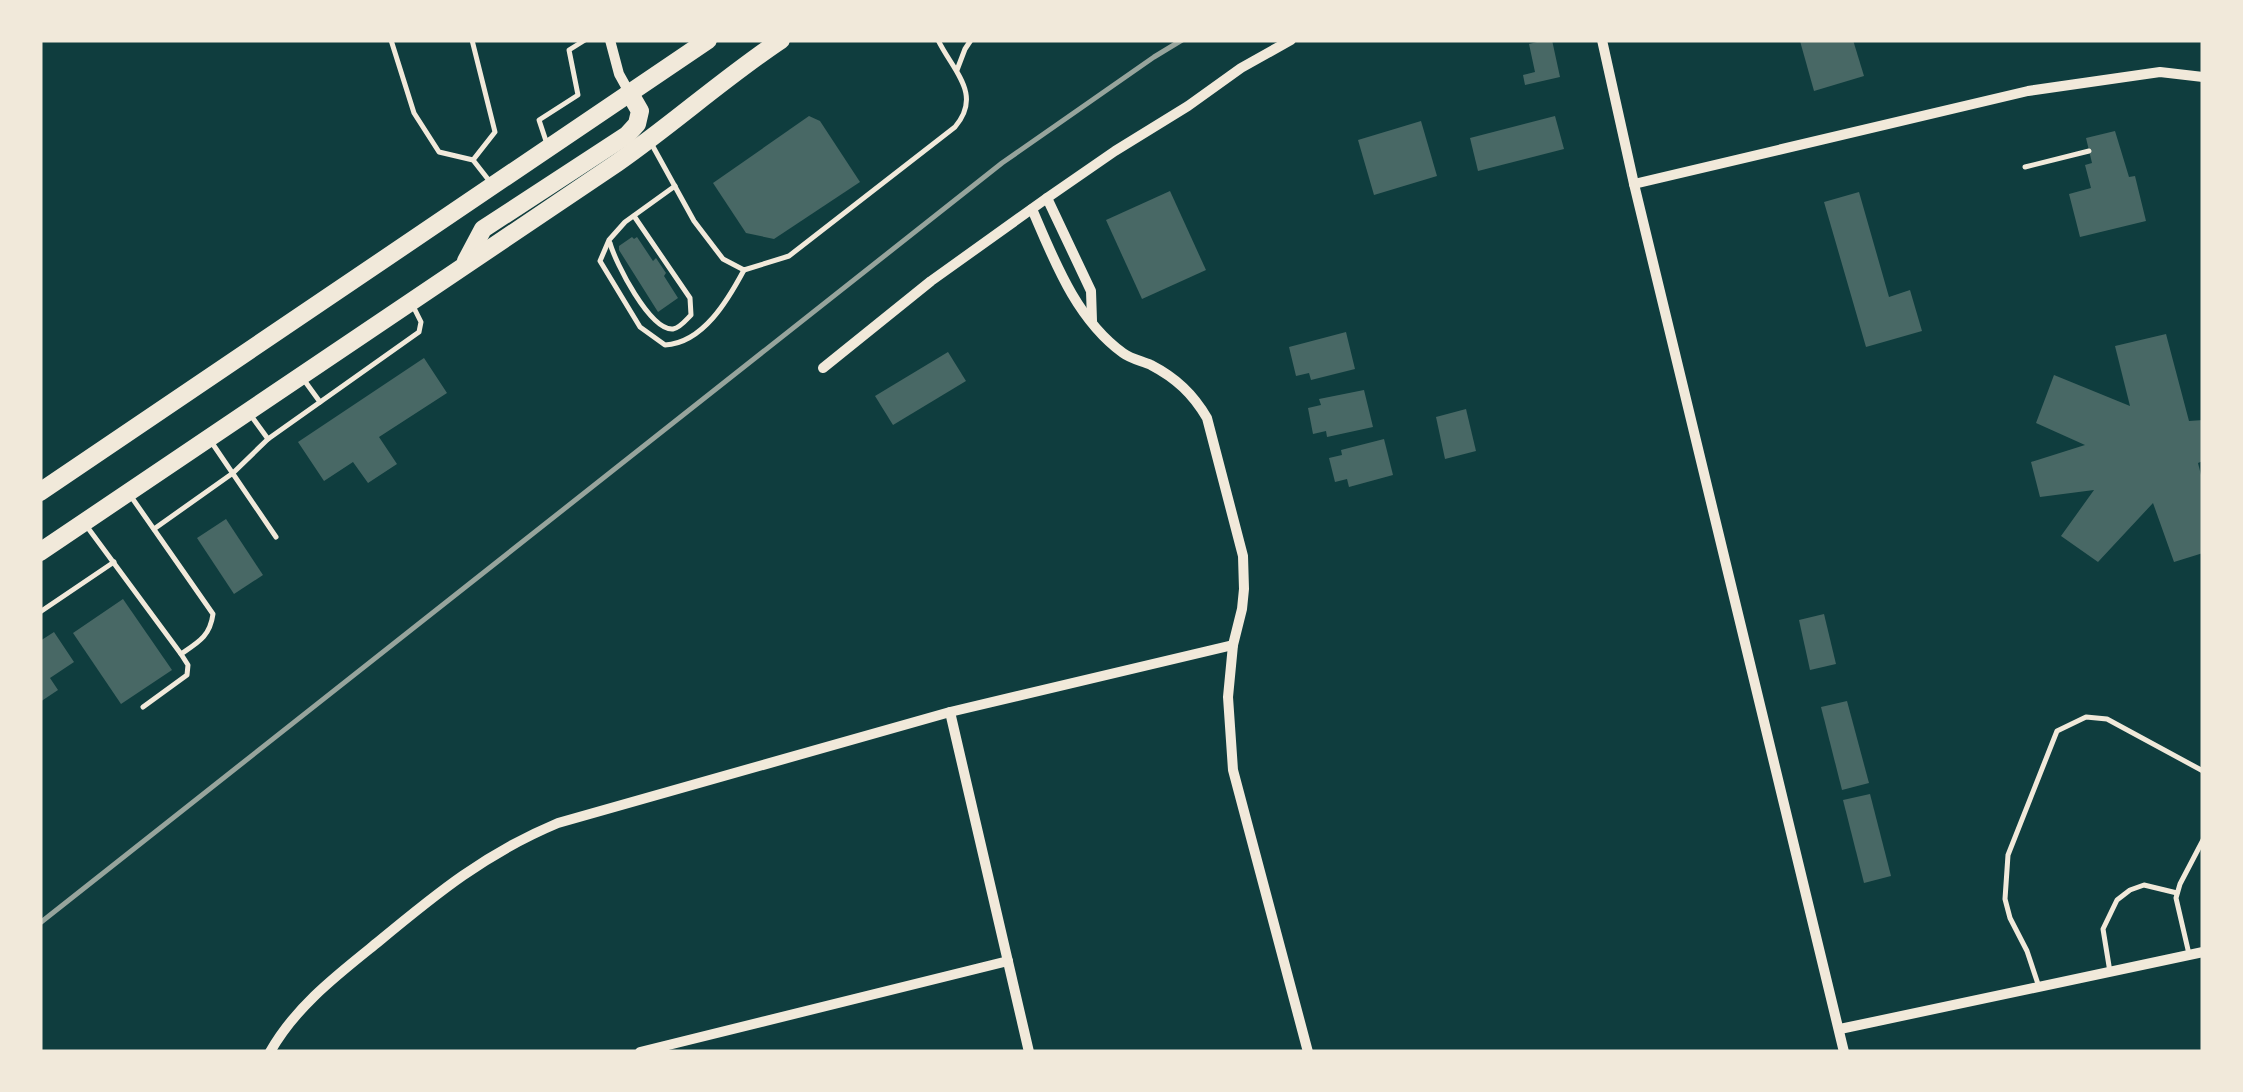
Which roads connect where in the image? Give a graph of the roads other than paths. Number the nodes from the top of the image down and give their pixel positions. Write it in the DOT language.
graph roads {
  1 [pos="391,40"];
  2 [pos="472,40"];
  3 [pos="585,40"];
  4 [pos="610,40"];
  5 [pos="781,40"];
  6 [pos="938,40"];
  7 [pos="971,40"];
  8 [pos="1290,40"];
  9 [pos="1602,40"];
  10 [pos="701,42"];
  11 [pos="957,70"];
  12 [pos="2203,76"];
  13 [pos="629,92"];
  14 [pos="649,140"];
  15 [pos="548,148"];
  16 [pos="2089,151"];
  17 [pos="472,160"];
  18 [pos="2025,167"];
  19 [pos="1634,184"];
  20 [pos="493,185"];
  21 [pos="675,186"];
  22 [pos="1047,198"];
  23 [pos="1032,209"];
  24 [pos="634,216"];
  25 [pos="609,240"];
  26 [pos="463,266"];
  27 [pos="744,270"];
  28 [pos="410,302"];
  29 [pos="1092,322"];
  30 [pos="823,368"];
  31 [pos="301,376"];
  32 [pos="320,402"];
  33 [pos="248,411"];
  34 [pos="209,438"];
  35 [pos="268,439"];
  36 [pos="233,473"];
  37 [pos="40,492"];
  38 [pos="128,492"];
  39 [pos="84,522"];
  40 [pos="154,529"];
  41 [pos="276,537"];
  42 [pos="40,552"];
  43 [pos="114,562"];
  44 [pos="41,609"];
  45 [pos="1232,644"];
  46 [pos="181,654"];
  47 [pos="143,707"];
  48 [pos="950,712"];
  49 [pos="2203,771"];
  50 [pos="2203,840"];
  51 [pos="2177,893"];
  52 [pos="2203,952"];
  53 [pos="2189,955"];
  54 [pos="1008,960"];
  55 [pos="2110,972"];
  56 [pos="2039,987"];
  57 [pos="1840,1029"];
  58 [pos="270,1052"];
  59 [pos="640,1052"];
  60 [pos="1029,1052"];
  61 [pos="1308,1052"];
  62 [pos="1844,1052"];
  1 -- 17 [label="lane"];
  2 -- 17 [label="lane"];
  3 -- 15 [label="lane"];
  4 -- 13 [label="street"];
  5 -- 14 [label="main road"];
  6 -- 11 [label="lane"];
  7 -- 11 [label="lane"];
  8 -- 22 [label="street"];
  9 -- 19 [label="street"];
  10 -- 13 [label="main road"];
  11 -- 27 [label="lane"];
  12 -- 19 [label="street"];
  13 -- 15 [label="main road"];
  13 -- 26 [label="main road"];
  14 -- 21 [label="lane"];
  14 -- 26 [label="main road"];
  15 -- 20 [label="main road"];
  16 -- 18 [label="lane"];
  17 -- 20 [label="lane"];
  19 -- 57 [label="street"];
  20 -- 37 [label="main road"];
  21 -- 24 [label="lane"];
  21 -- 27 [label="lane"];
  22 -- 23 [label="street"];
  22 -- 29 [label="street"];
  23 -- 29 [label="street"];
  23 -- 30 [label="street"];
  24 -- 25 [label="lane"];
  24 -- 25 [label="lane"];
  25 -- 27 [label="lane"];
  26 -- 28 [label="main road"];
  28 -- 31 [label="main road"];
  28 -- 32 [label="lane"];
  29 -- 45 [label="street"];
  31 -- 32 [label="lane"];
  31 -- 33 [label="main road"];
  32 -- 35 [label="lane"];
  33 -- 34 [label="main road"];
  33 -- 35 [label="lane"];
  34 -- 36 [label="lane"];
  34 -- 38 [label="main road"];
  35 -- 36 [label="lane"];
  36 -- 40 [label="lane"];
  36 -- 41 [label="lane"];
  38 -- 39 [label="main road"];
  38 -- 40 [label="lane"];
  39 -- 42 [label="main road"];
  39 -- 43 [label="lane"];
  40 -- 46 [label="lane"];
  43 -- 44 [label="lane"];
  43 -- 46 [label="lane"];
  45 -- 48 [label="street"];
  45 -- 61 [label="street"];
  46 -- 47 [label="lane"];
  48 -- 54 [label="street"];
  48 -- 58 [label="street"];
  49 -- 56 [label="lane"];
  50 -- 51 [label="lane"];
  51 -- 53 [label="lane"];
  51 -- 55 [label="lane"];
  52 -- 53 [label="street"];
  53 -- 55 [label="street"];
  54 -- 59 [label="street"];
  54 -- 60 [label="street"];
  55 -- 56 [label="street"];
  56 -- 57 [label="street"];
  57 -- 62 [label="street"];
}
